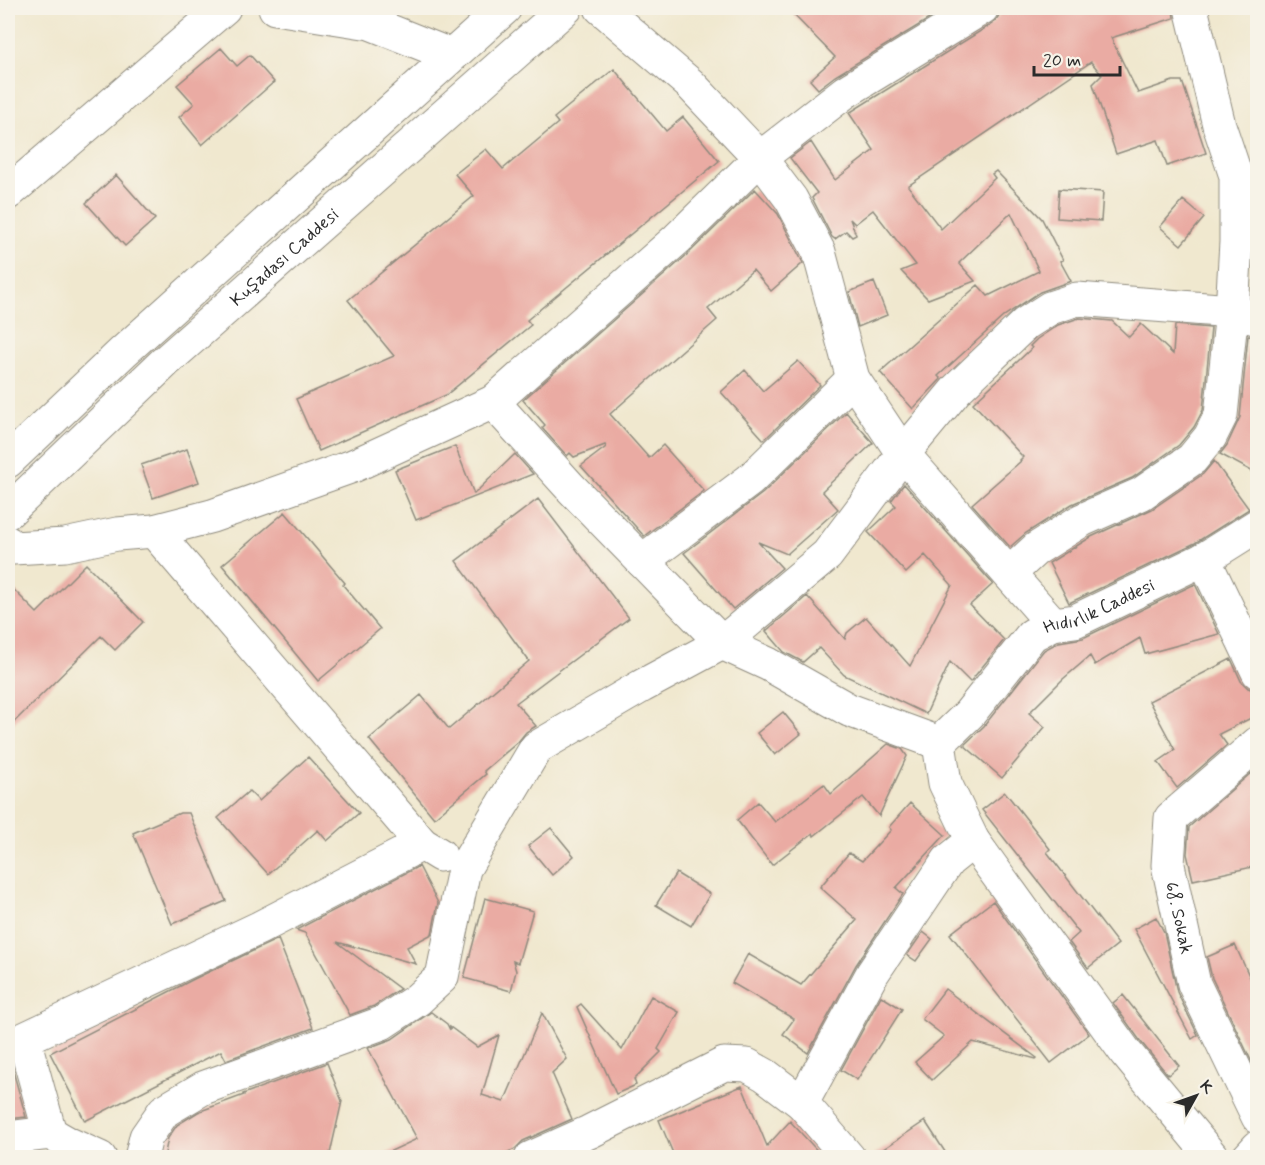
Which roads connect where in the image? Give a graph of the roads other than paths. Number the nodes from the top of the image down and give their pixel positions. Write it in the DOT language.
graph roads {
  1 [pos="224,8"];
  2 [pos="275,8"];
  3 [pos="505,8"];
  4 [pos="566,8"];
  5 [pos="601,8"];
  6 [pos="982,8"];
  7 [pos="1191,8"];
  8 [pos="450,55"];
  9 [pos="760,158"];
  10 [pos="8,193"];
  11 [pos="1245,315"];
  12 [pos="854,379"];
  13 [pos="493,402"];
  14 [pos="903,454"];
  15 [pos="8,461"];
  16 [pos="8,512"];
  17 [pos="1257,525"];
  18 [pos="154,531"];
  19 [pos="8,543"];
  20 [pos="1204,559"];
  21 [pos="642,561"];
  22 [pos="1010,573"];
  23 [pos="1053,624"];
  24 [pos="722,643"];
  25 [pos="1257,672"];
  26 [pos="939,743"];
  27 [pos="1257,743"];
  28 [pos="973,841"];
  29 [pos="422,844"];
  30 [pos="464,869"];
  31 [pos="16,1040"];
  32 [pos="802,1103"];
  33 [pos="1257,1118"];
  34 [pos="50,1133"];
  35 [pos="8,1138"];
  36 [pos="1257,1147"];
  37 [pos="845,1156"];
  38 [pos="100,1158"];
  39 [pos="141,1158"];
  40 [pos="531,1158"];
  41 [pos="1212,1158"];
  42 [pos="1248,1158"];
  1 -- 10 [label="street"];
  2 -- 8 [label="street"];
  3 -- 8 [label="street, Kuşadası Caddesi"];
  4 -- 16 [label="street, Kuşadası Caddesi"];
  5 -- 9 [label="street"];
  6 -- 9 [label="street"];
  7 -- 11 [label="street"];
  8 -- 15 [label="street, Kuşadası Caddesi"];
  9 -- 12 [label="street"];
  9 -- 13 [label="street"];
  11 -- 14 [label="street"];
  11 -- 22 [label="street"];
  12 -- 14 [label="street"];
  12 -- 21 [label="street"];
  13 -- 18 [label="street"];
  13 -- 21 [label="street"];
  14 -- 22 [label="street"];
  14 -- 24 [label="street"];
  17 -- 20 [label="street, Hıdırlık Caddesi"];
  18 -- 19 [label="street"];
  18 -- 29 [label="street"];
  20 -- 23 [label="street, Hıdırlık Caddesi"];
  20 -- 25 [label="street"];
  21 -- 24 [label="street"];
  22 -- 23 [label="street"];
  23 -- 26 [label="street, Hıdırlık Caddesi"];
  24 -- 26 [label="street"];
  24 -- 30 [label="street"];
  26 -- 28 [label="street"];
  27 -- 33 [label="street, 68. Sokak"];
  28 -- 32 [label="street"];
  28 -- 41 [label="street"];
  29 -- 30 [label="street"];
  29 -- 31 [label="street"];
  30 -- 39 [label="street"];
  31 -- 34 [label="street"];
  32 -- 37 [label="street"];
  32 -- 40 [label="street"];
  34 -- 35 [label="street"];
  34 -- 38 [label="street"];
  36 -- 42 [label="street"];
}
